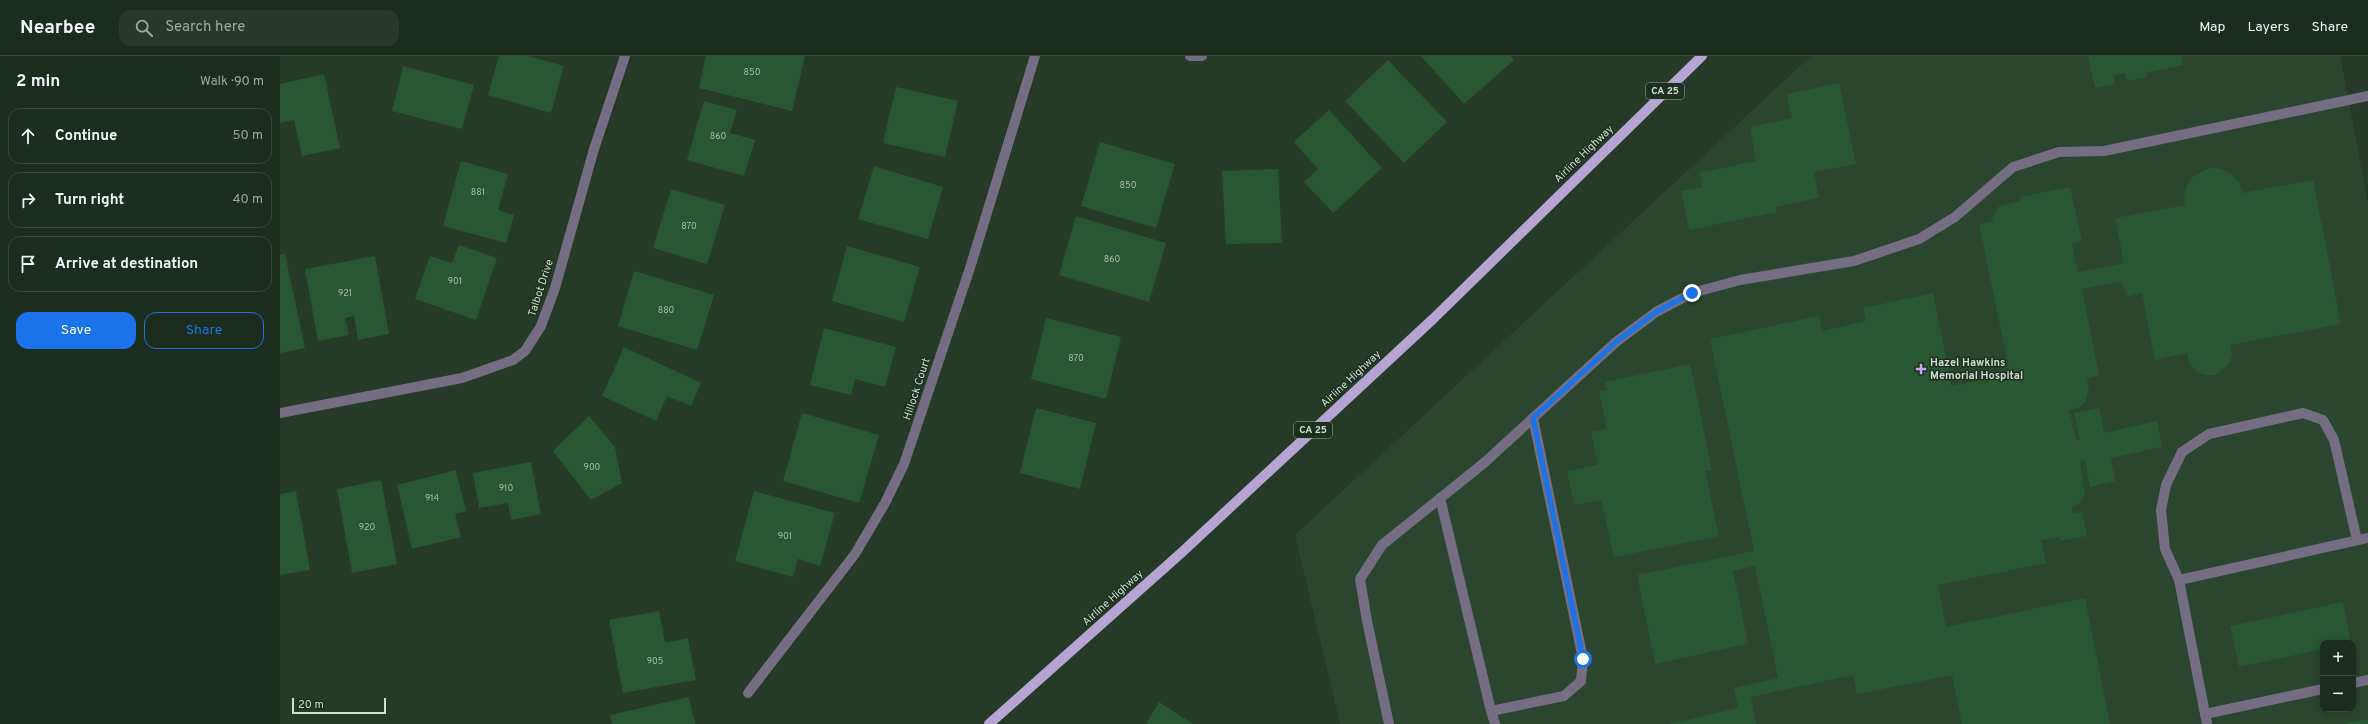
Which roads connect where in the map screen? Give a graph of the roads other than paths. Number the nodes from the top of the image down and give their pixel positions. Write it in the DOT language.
graph roads {
  1 [pos="625,56"];
  2 [pos="1034,56"];
  3 [pos="1190,56"];
  4 [pos="1202,56"];
  5 [pos="1702,56"];
  6 [pos="2368,96"];
  7 [pos="280,413"];
  8 [pos="1533,418"];
  9 [pos="1440,498"];
  10 [pos="2368,538"];
  11 [pos="2357,540"];
  12 [pos="2179,580"];
  13 [pos="2368,680"];
  14 [pos="2356,682"];
  15 [pos="2320,690"];
  16 [pos="748,693"];
  17 [pos="1491,712"];
  18 [pos="2206,719"];
  19 [pos="989,724"];
  20 [pos="1389,724"];
  21 [pos="1494,724"];
  1 -- 7 [label="street, Talbot Drive"];
  2 -- 16 [label="street, Hillock Court"];
  3 -- 4 [label="street"];
  5 -- 19 [label="main road, Airline Highway / CA 25"];
  6 -- 8 [label="street"];
  8 -- 9 [label="street"];
  8 -- 17 [label="street"];
  9 -- 17 [label="street"];
  9 -- 20 [label="street"];
  10 -- 11 [label="street"];
  11 -- 12 [label="street"];
  11 -- 12 [label="street"];
  12 -- 18 [label="street"];
  13 -- 14 [label="street"];
  15 -- 18 [label="street"];
  17 -- 21 [label="street"];
}
